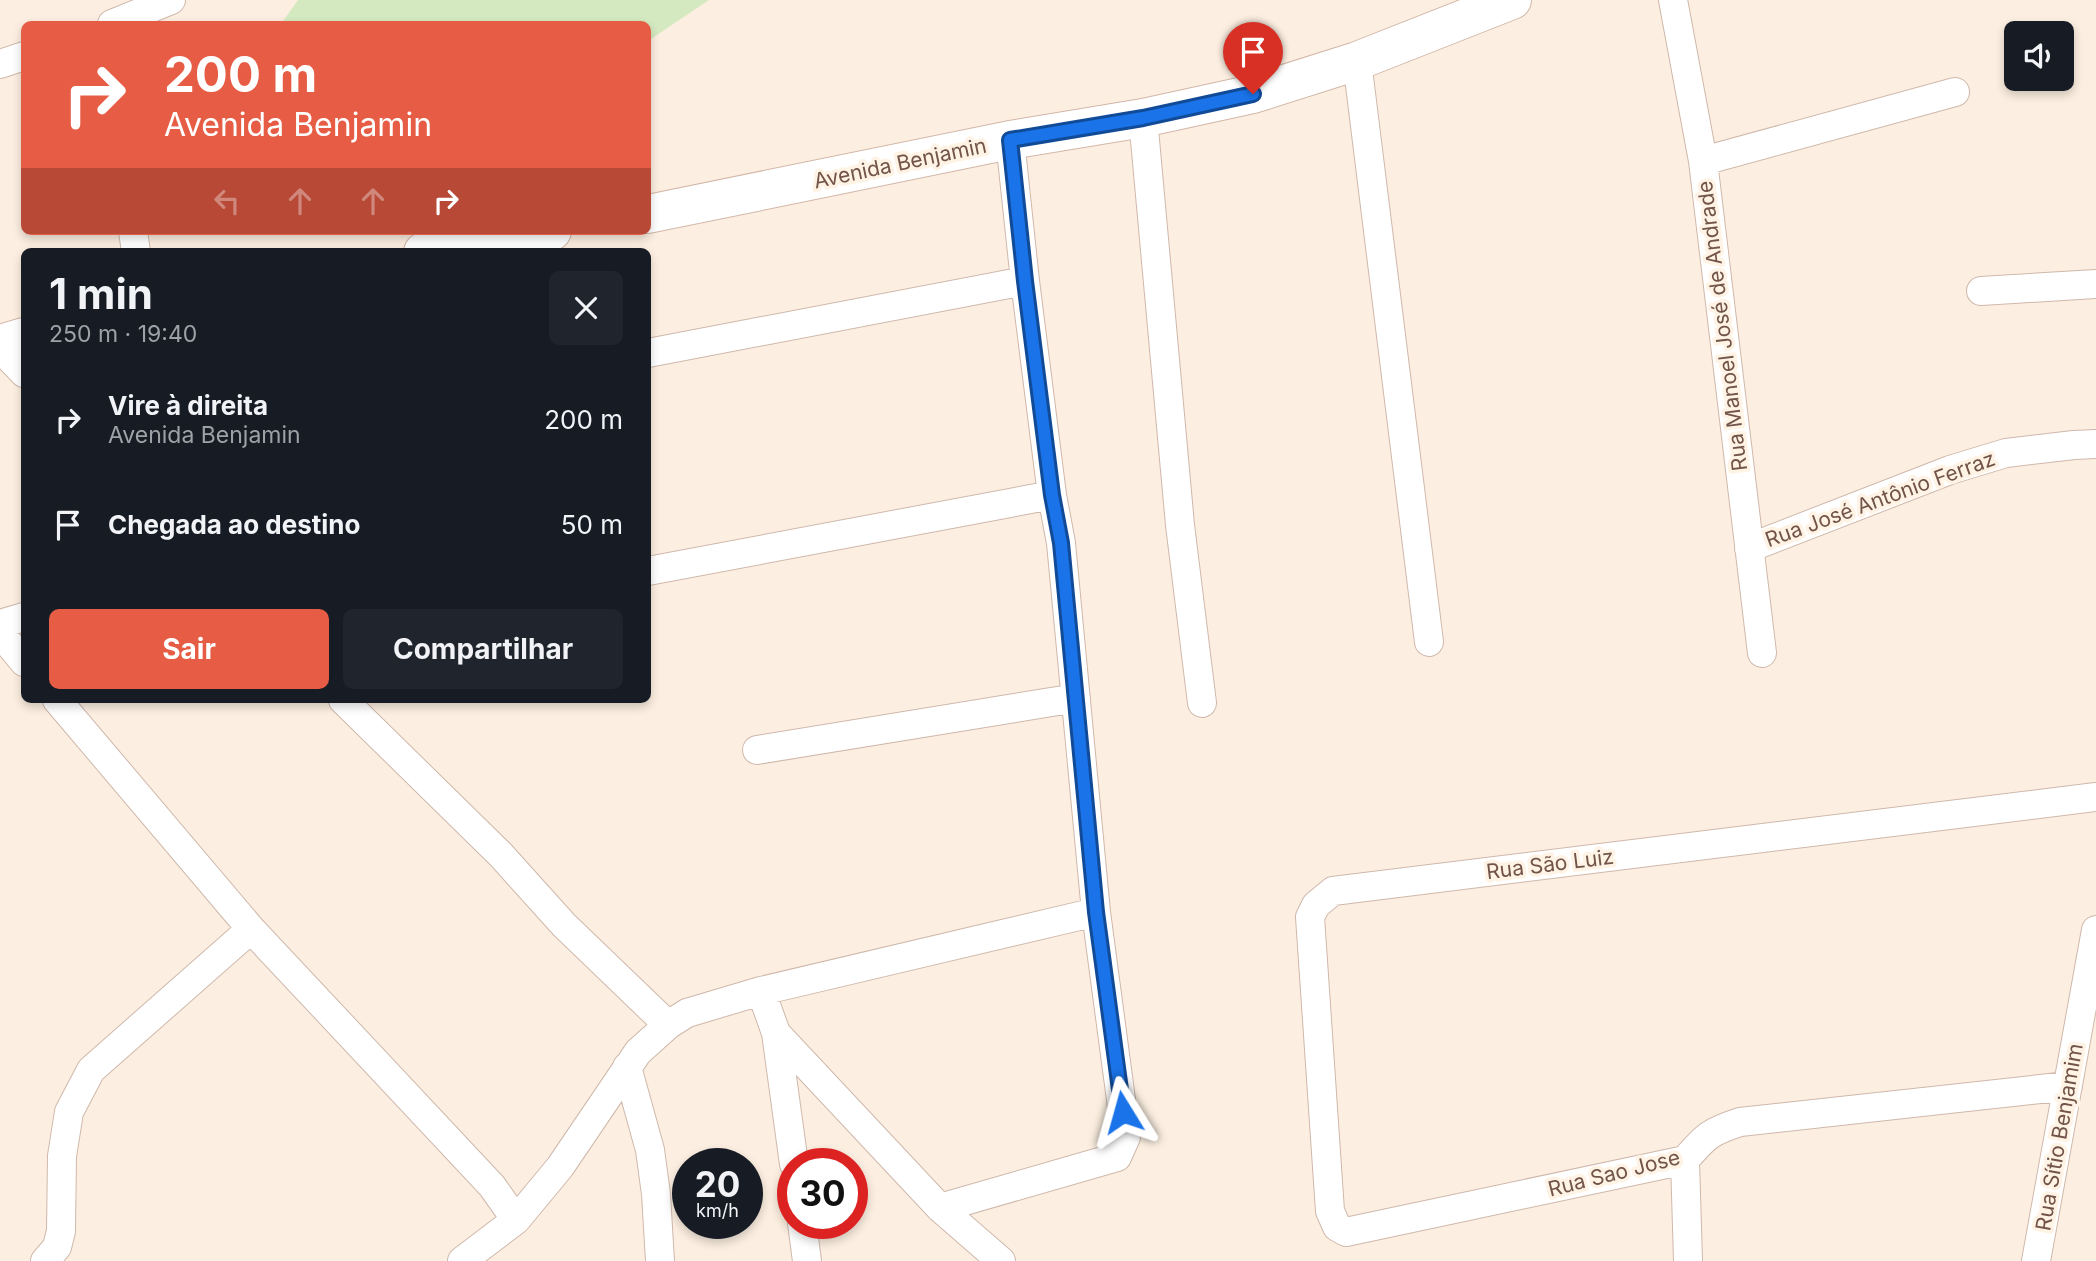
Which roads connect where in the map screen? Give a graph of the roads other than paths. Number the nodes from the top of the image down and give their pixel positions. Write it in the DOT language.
graph roads {
  1 [pos="171,0"];
  2 [pos="189,0"];
  3 [pos="1512,0"];
  4 [pos="1673,0"];
  5 [pos="126,13"];
  6 [pos="173,21"];
  7 [pos="21,57"];
  8 [pos="1357,61"];
  9 [pos="0,64"];
  10 [pos="1955,92"];
  11 [pos="1143,118"];
  12 [pos="1010,140"];
  13 [pos="1703,161"];
  14 [pos="651,213"];
  15 [pos="527,235"];
  16 [pos="448,248"];
  17 [pos="1025,281"];
  18 [pos="2096,284"];
  19 [pos="1982,291"];
  20 [pos="21,338"];
  21 [pos="0,346"];
  22 [pos="651,352"];
  23 [pos="21,370"];
  24 [pos="2096,444"];
  25 [pos="1052,495"];
  26 [pos="1749,548"];
  27 [pos="651,570"];
  28 [pos="21,618"];
  29 [pos="0,624"];
  30 [pos="0,633"];
  31 [pos="1429,642"];
  32 [pos="1762,653"];
  33 [pos="21,658"];
  34 [pos="1076,698"];
  35 [pos="60,703"];
  36 [pos="345,703"];
  37 [pos="1202,703"];
  38 [pos="757,750"];
  39 [pos="2096,797"];
  40 [pos="1096,912"];
  41 [pos="251,929"];
  42 [pos="2096,930"];
  43 [pos="761,991"];
  44 [pos="668,1024"];
  45 [pos="776,1033"];
  46 [pos="627,1067"];
  47 [pos="2068,1086"];
  48 [pos="792,1148"];
  49 [pos="1685,1160"];
  50 [pos="940,1208"];
  51 [pos="1330,1211"];
  52 [pos="516,1220"];
  53 [pos="804,1239"];
  54 [pos="658,1260"];
  55 [pos="45,1261"];
  56 [pos="462,1261"];
  57 [pos="807,1261"];
  58 [pos="1001,1261"];
  59 [pos="1688,1261"];
  60 [pos="2036,1261"];
  1 -- 5 [label="street"];
  2 -- 6 [label="street"];
  3 -- 8 [label="street, Avenida Benjamin"];
  4 -- 13 [label="street, Rua Manoel José de Andrade"];
  7 -- 9 [label="street"];
  8 -- 11 [label="street, Avenida Benjamin"];
  8 -- 31 [label="street"];
  10 -- 13 [label="street"];
  11 -- 12 [label="street, Avenida Benjamin"];
  11 -- 37 [label="street"];
  12 -- 14 [label="street, Avenida Benjamin"];
  12 -- 17 [label="street"];
  13 -- 26 [label="street, Rua Manoel José de Andrade"];
  15 -- 16 [label="street"];
  17 -- 22 [label="street"];
  17 -- 25 [label="street"];
  18 -- 19 [label="street"];
  20 -- 21 [label="street"];
  21 -- 23 [label="street"];
  24 -- 26 [label="street, Rua José Antônio Ferraz"];
  25 -- 27 [label="street"];
  25 -- 34 [label="street"];
  26 -- 32 [label="street, Rua Manoel José de Andrade"];
  28 -- 29 [label="street"];
  30 -- 33 [label="street"];
  34 -- 38 [label="street"];
  34 -- 40 [label="street"];
  35 -- 41 [label="street"];
  36 -- 44 [label="street"];
  39 -- 51 [label="street, Rua São Luiz"];
  40 -- 43 [label="street"];
  40 -- 50 [label="street"];
  41 -- 52 [label="street"];
  41 -- 55 [label="street"];
  42 -- 47 [label="street, Rua Sítio Benjamim"];
  43 -- 44 [label="street"];
  43 -- 45 [label="street"];
  44 -- 46 [label="street"];
  45 -- 48 [label="street"];
  45 -- 50 [label="street"];
  46 -- 52 [label="street"];
  46 -- 54 [label="street"];
  47 -- 49 [label="street, Rua Sao Jose"];
  47 -- 60 [label="street, Rua Sítio Benjamim"];
  49 -- 51 [label="street, Rua Sao Jose"];
  49 -- 59 [label="street"];
  50 -- 58 [label="street"];
  52 -- 56 [label="street"];
  53 -- 57 [label="street"];
}
